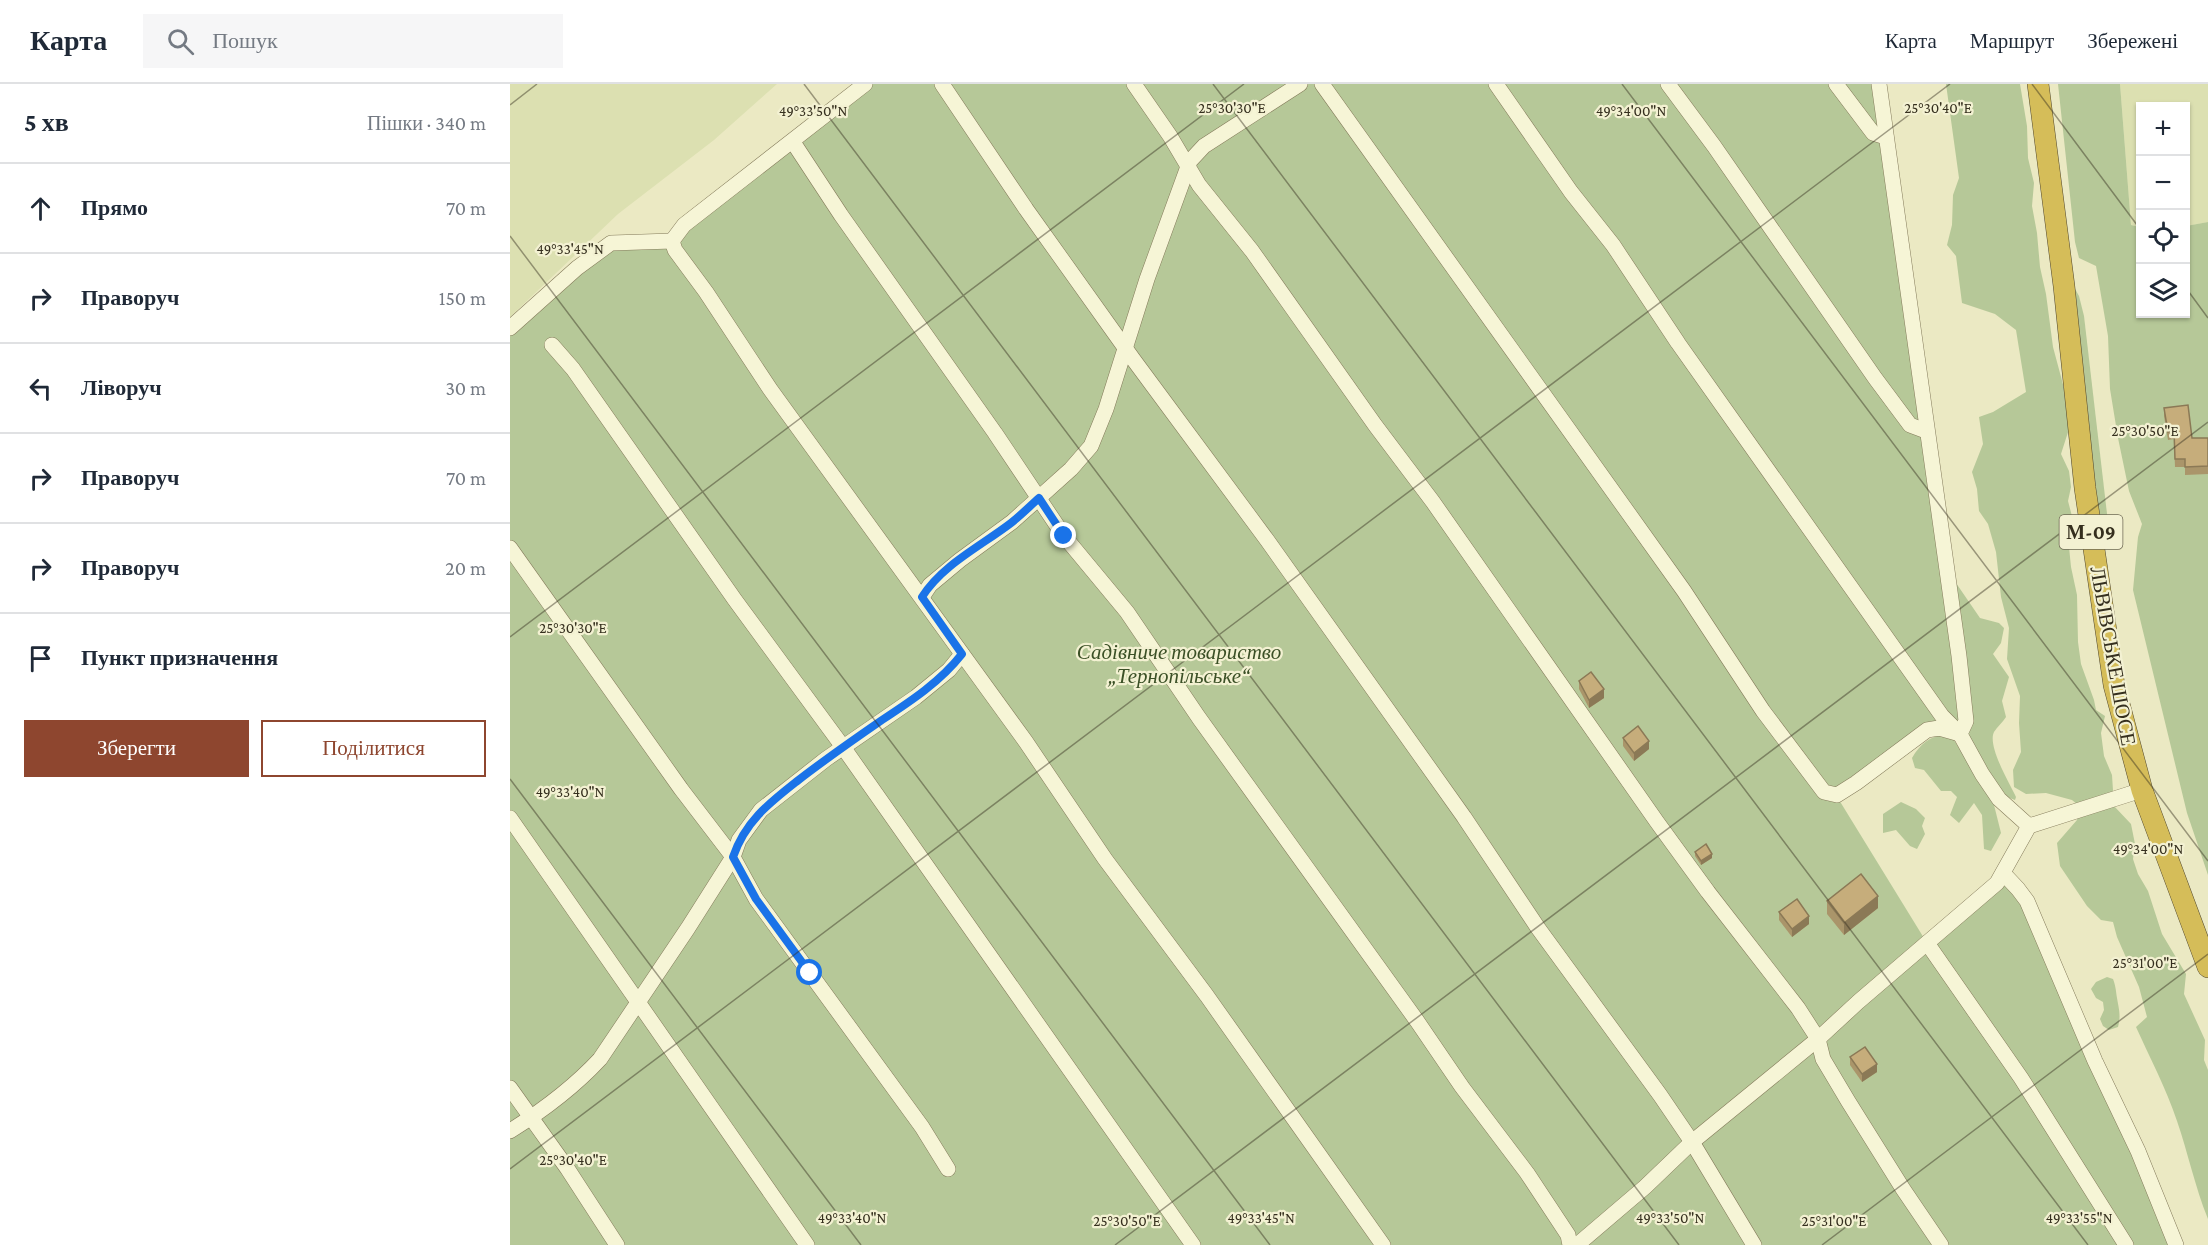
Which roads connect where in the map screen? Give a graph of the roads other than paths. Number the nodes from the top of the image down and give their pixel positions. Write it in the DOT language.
graph roads {
  1 [pos="865,84"];
  2 [pos="942,84"];
  3 [pos="1134,84"];
  4 [pos="1300,84"];
  5 [pos="1322,84"];
  6 [pos="1496,84"];
  7 [pos="1668,84"];
  8 [pos="1836,84"];
  9 [pos="1879,84"];
  10 [pos="2038,84"];
  11 [pos="1886,137"];
  12 [pos="793,141"];
  13 [pos="1188,166"];
  14 [pos="672,241"];
  15 [pos="510,328"];
  16 [pos="552,345"];
  17 [pos="1125,348"];
  18 [pos="1926,431"];
  19 [pos="1039,498"];
  20 [pos="510,548"];
  21 [pos="922,597"];
  22 [pos="962,654"];
  23 [pos="1960,734"];
  24 [pos="843,747"];
  25 [pos="2142,790"];
  26 [pos="510,818"];
  27 [pos="2029,826"];
  28 [pos="733,857"];
  29 [pos="2002,873"];
  30 [pos="1927,943"];
  31 [pos="2208,967"];
  32 [pos="638,1000"];
  33 [pos="1818,1039"];
  34 [pos="510,1088"];
  35 [pos="531,1118"];
  36 [pos="510,1131"];
  37 [pos="1692,1142"];
  38 [pos="948,1169"];
  39 [pos="617,1245"];
  40 [pos="807,1245"];
  41 [pos="1193,1245"];
  42 [pos="1383,1245"];
  43 [pos="1570,1245"];
  44 [pos="1578,1245"];
  45 [pos="1754,1245"];
  46 [pos="1941,1245"];
  47 [pos="2126,1245"];
  48 [pos="2176,1245"];
  1 -- 12 [label="street"];
  2 -- 17 [label="street"];
  3 -- 13 [label="street"];
  4 -- 13 [label="street"];
  5 -- 23 [label="street"];
  6 -- 23 [label="street"];
  7 -- 18 [label="street"];
  8 -- 11 [label="street"];
  9 -- 11 [label="street"];
  10 -- 25 [label="highway, ЛЬВІВСЬКЕ ШОСЕ / М-09"];
  11 -- 18 [label="street"];
  12 -- 14 [label="street"];
  12 -- 19 [label="street"];
  13 -- 17 [label="street"];
  13 -- 33 [label="street"];
  14 -- 15 [label="street"];
  14 -- 21 [label="street"];
  16 -- 24 [label="street"];
  17 -- 19 [label="street"];
  17 -- 37 [label="street"];
  18 -- 23 [label="street"];
  19 -- 21 [label="street"];
  19 -- 43 [label="street"];
  20 -- 28 [label="street"];
  21 -- 22 [label="street"];
  22 -- 24 [label="street"];
  22 -- 42 [label="street"];
  23 -- 27 [label="street"];
  24 -- 28 [label="street"];
  24 -- 41 [label="street"];
  25 -- 27 [label="street"];
  25 -- 31 [label="highway, ЛЬВІВСЬКЕ ШОСЕ / М-09"];
  26 -- 32 [label="street"];
  27 -- 29 [label="street"];
  28 -- 32 [label="street"];
  28 -- 38 [label="street"];
  29 -- 30 [label="street"];
  29 -- 48 [label="street"];
  30 -- 33 [label="street"];
  30 -- 47 [label="street"];
  32 -- 35 [label="street"];
  32 -- 40 [label="street"];
  33 -- 37 [label="street"];
  33 -- 46 [label="street"];
  34 -- 35 [label="street"];
  35 -- 36 [label="street"];
  35 -- 39 [label="street"];
  37 -- 44 [label="street"];
  37 -- 45 [label="street"];
}
